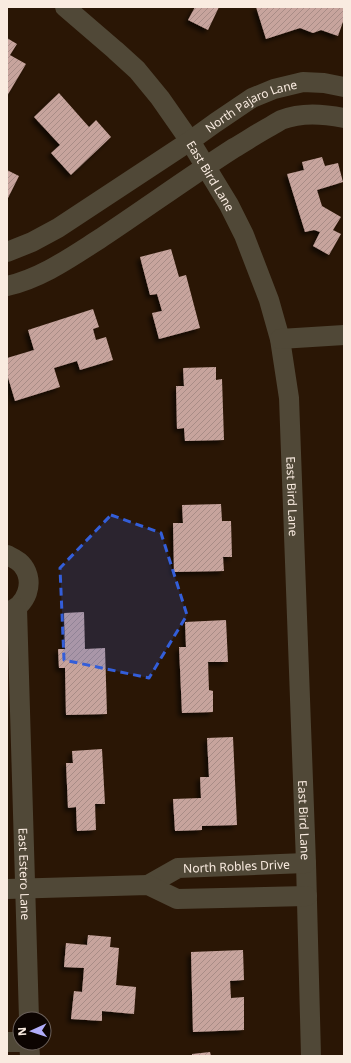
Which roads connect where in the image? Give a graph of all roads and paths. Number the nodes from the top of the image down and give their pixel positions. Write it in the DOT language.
graph roads {
  1 [pos="65,7"];
  2 [pos="344,87"];
  3 [pos="341,118"];
  4 [pos="190,141"];
  5 [pos="206,166"];
  6 [pos="68,221"];
  7 [pos="84,249"];
  8 [pos="7,252"];
  9 [pos="7,286"];
  10 [pos="344,335"];
  11 [pos="280,339"];
  12 [pos="7,555"];
  13 [pos="12,610"];
  14 [pos="13,729"];
  15 [pos="306,863"];
  16 [pos="148,886"];
  17 [pos="16,889"];
  18 [pos="307,896"];
  19 [pos="27,1011"];
  20 [pos="311,1056"];
  1 -- 4 [label="street, East Bird Lane"];
  2 -- 3 [label="street, North Pajaro Lane"];
  2 -- 4 [label="street, North Pajaro Lane"];
  3 -- 5 [label="street, North Pajaro Lane"];
  4 -- 5 [label="street, East Bird Lane"];
  4 -- 6 [label="street, North Pajaro Lane"];
  5 -- 7 [label="street, North Pajaro Lane"];
  5 -- 11 [label="street, East Bird Lane"];
  6 -- 7 [label="street"];
  6 -- 8 [label="street, North Pajaro Lane"];
  7 -- 9 [label="street, North Pajaro Lane"];
  10 -- 11 [label="street"];
  11 -- 15 [label="street, East Bird Lane"];
  12 -- 13 [label="street"];
  13 -- 14 [label="street, East Estero Lane"];
  14 -- 17 [label="street, East Estero Lane"];
  15 -- 16 [label="street, North Robles Drive"];
  15 -- 18 [label="street, East Bird Lane"];
  16 -- 17 [label="street"];
  16 -- 18 [label="street"];
  17 -- 19 [label="street, East Estero Lane"];
  18 -- 20 [label="street, East Bird Lane"];
}
